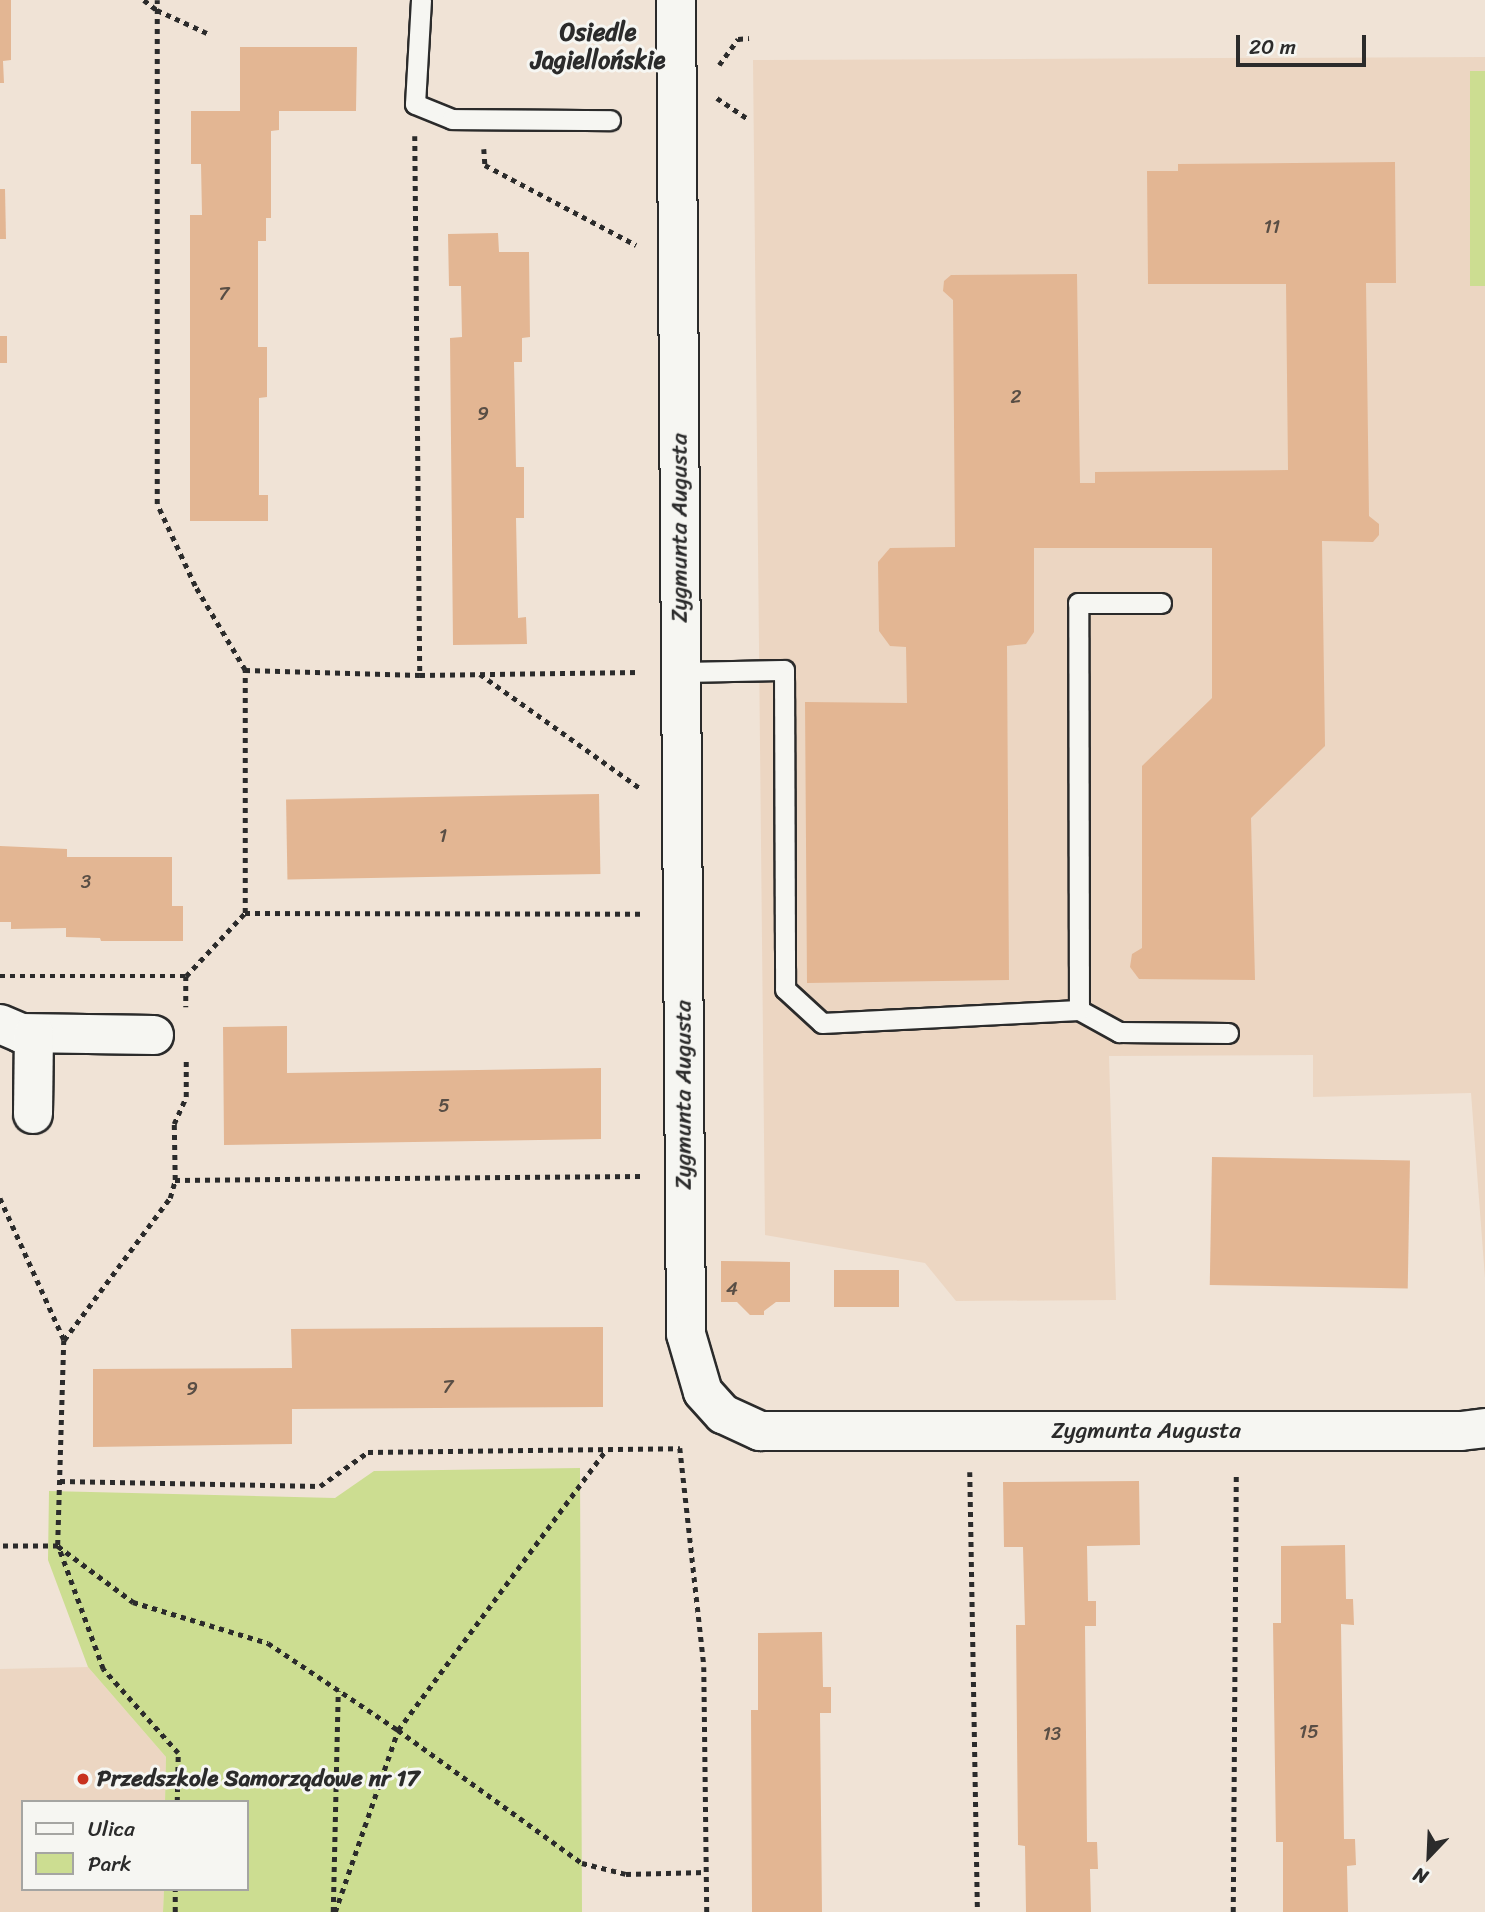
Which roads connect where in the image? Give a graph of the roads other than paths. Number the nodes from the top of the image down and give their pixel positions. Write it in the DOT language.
graph roads {
  1 [pos="421,0"];
  2 [pos="676,0"];
  3 [pos="610,120"];
  4 [pos="1161,603"];
  5 [pos="681,672"];
  6 [pos="1079,1010"];
  7 [pos="17,1029"];
  8 [pos="1228,1032"];
  9 [pos="154,1035"];
  10 [pos="33,1114"];
  11 [pos="1485,1428"];
  1 -- 3 [label="lane"];
  2 -- 5 [label="street, Zygmunta Augusta"];
  4 -- 6 [label="lane"];
  5 -- 6 [label="lane"];
  5 -- 11 [label="street, Zygmunta Augusta"];
  6 -- 8 [label="lane"];
  7 -- 9 [label="street"];
  7 -- 10 [label="street"];
}
